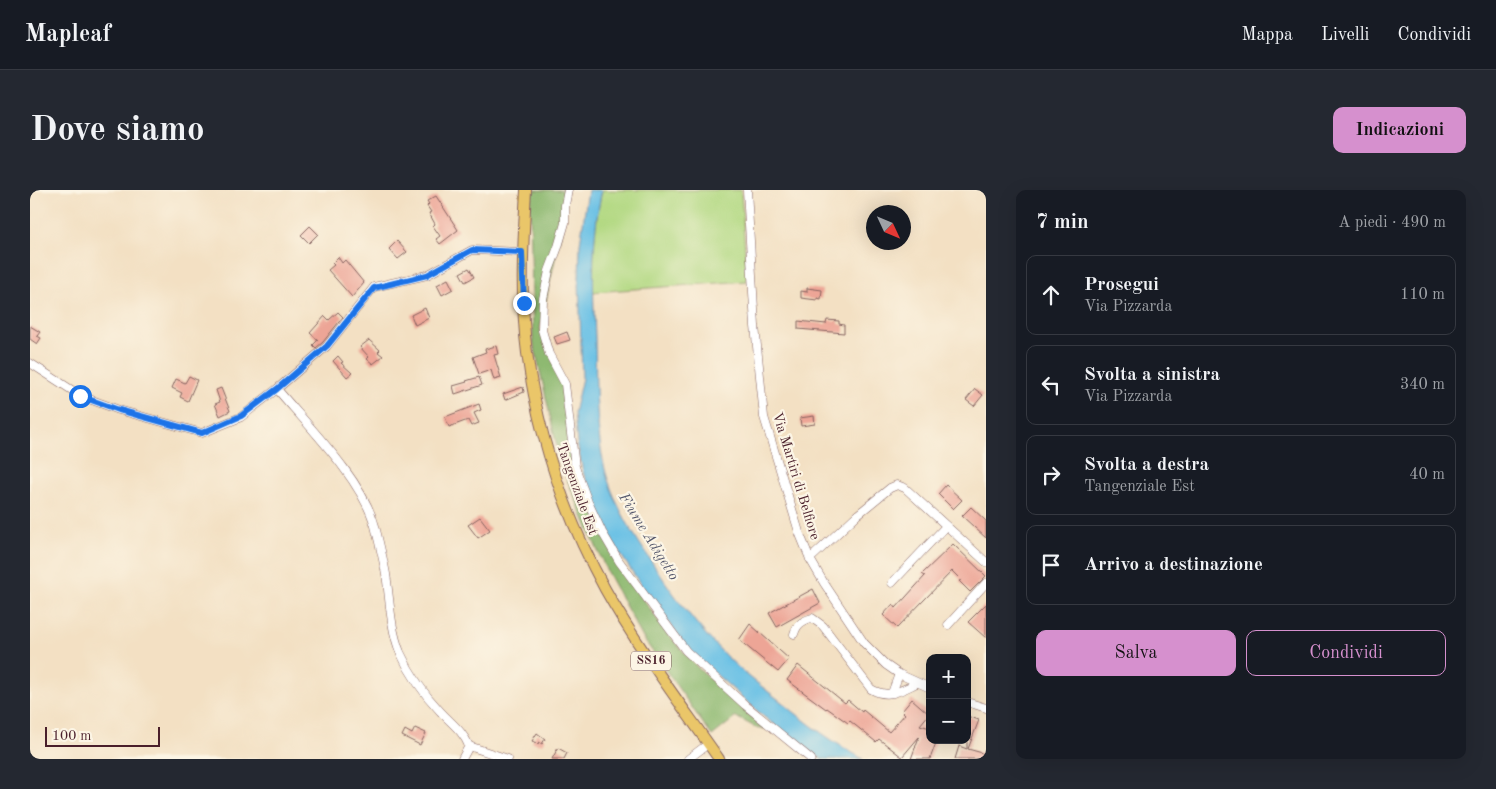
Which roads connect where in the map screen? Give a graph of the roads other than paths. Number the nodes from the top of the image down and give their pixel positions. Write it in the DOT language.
graph roads {
  1 [pos="526,190"];
  2 [pos="568,190"];
  3 [pos="746,190"];
  4 [pos="522,252"];
  5 [pos="30,363"];
  6 [pos="277,389"];
  7 [pos="946,526"];
  8 [pos="810,559"];
  9 [pos="986,562"];
  10 [pos="892,583"];
  11 [pos="986,583"];
  12 [pos="948,625"];
  13 [pos="794,634"];
  14 [pos="899,674"];
  15 [pos="917,683"];
  16 [pos="926,686"];
  17 [pos="892,693"];
  18 [pos="971,703"];
  19 [pos="986,708"];
  20 [pos="708,744"];
  21 [pos="469,746"];
  22 [pos="462,759"];
  23 [pos="508,759"];
  24 [pos="688,759"];
  25 [pos="718,759"];
  26 [pos="811,759"];
  1 -- 4 [label="main road, Tangenziale Est / SS16"];
  2 -- 26 [label="street"];
  3 -- 8 [label="street, Via Martiri di Belfiore"];
  4 -- 6 [label="street"];
  4 -- 20 [label="main road, Tangenziale Est / SS16"];
  5 -- 6 [label="street"];
  6 -- 21 [label="street"];
  7 -- 8 [label="street"];
  7 -- 9 [label="street"];
  7 -- 10 [label="street"];
  8 -- 14 [label="street, Via Martiri di Belfiore"];
  11 -- 12 [label="street"];
  13 -- 17 [label="street"];
  14 -- 15 [label="street, Via Martiri di Belfiore"];
  14 -- 17 [label="street"];
  15 -- 16 [label="street, Via Martiri di Belfiore"];
  15 -- 17 [label="street"];
  18 -- 19 [label="street"];
  20 -- 24 [label="street"];
  20 -- 25 [label="main road, Tangenziale Est / SS16"];
  21 -- 22 [label="street"];
  21 -- 23 [label="street"];
}
